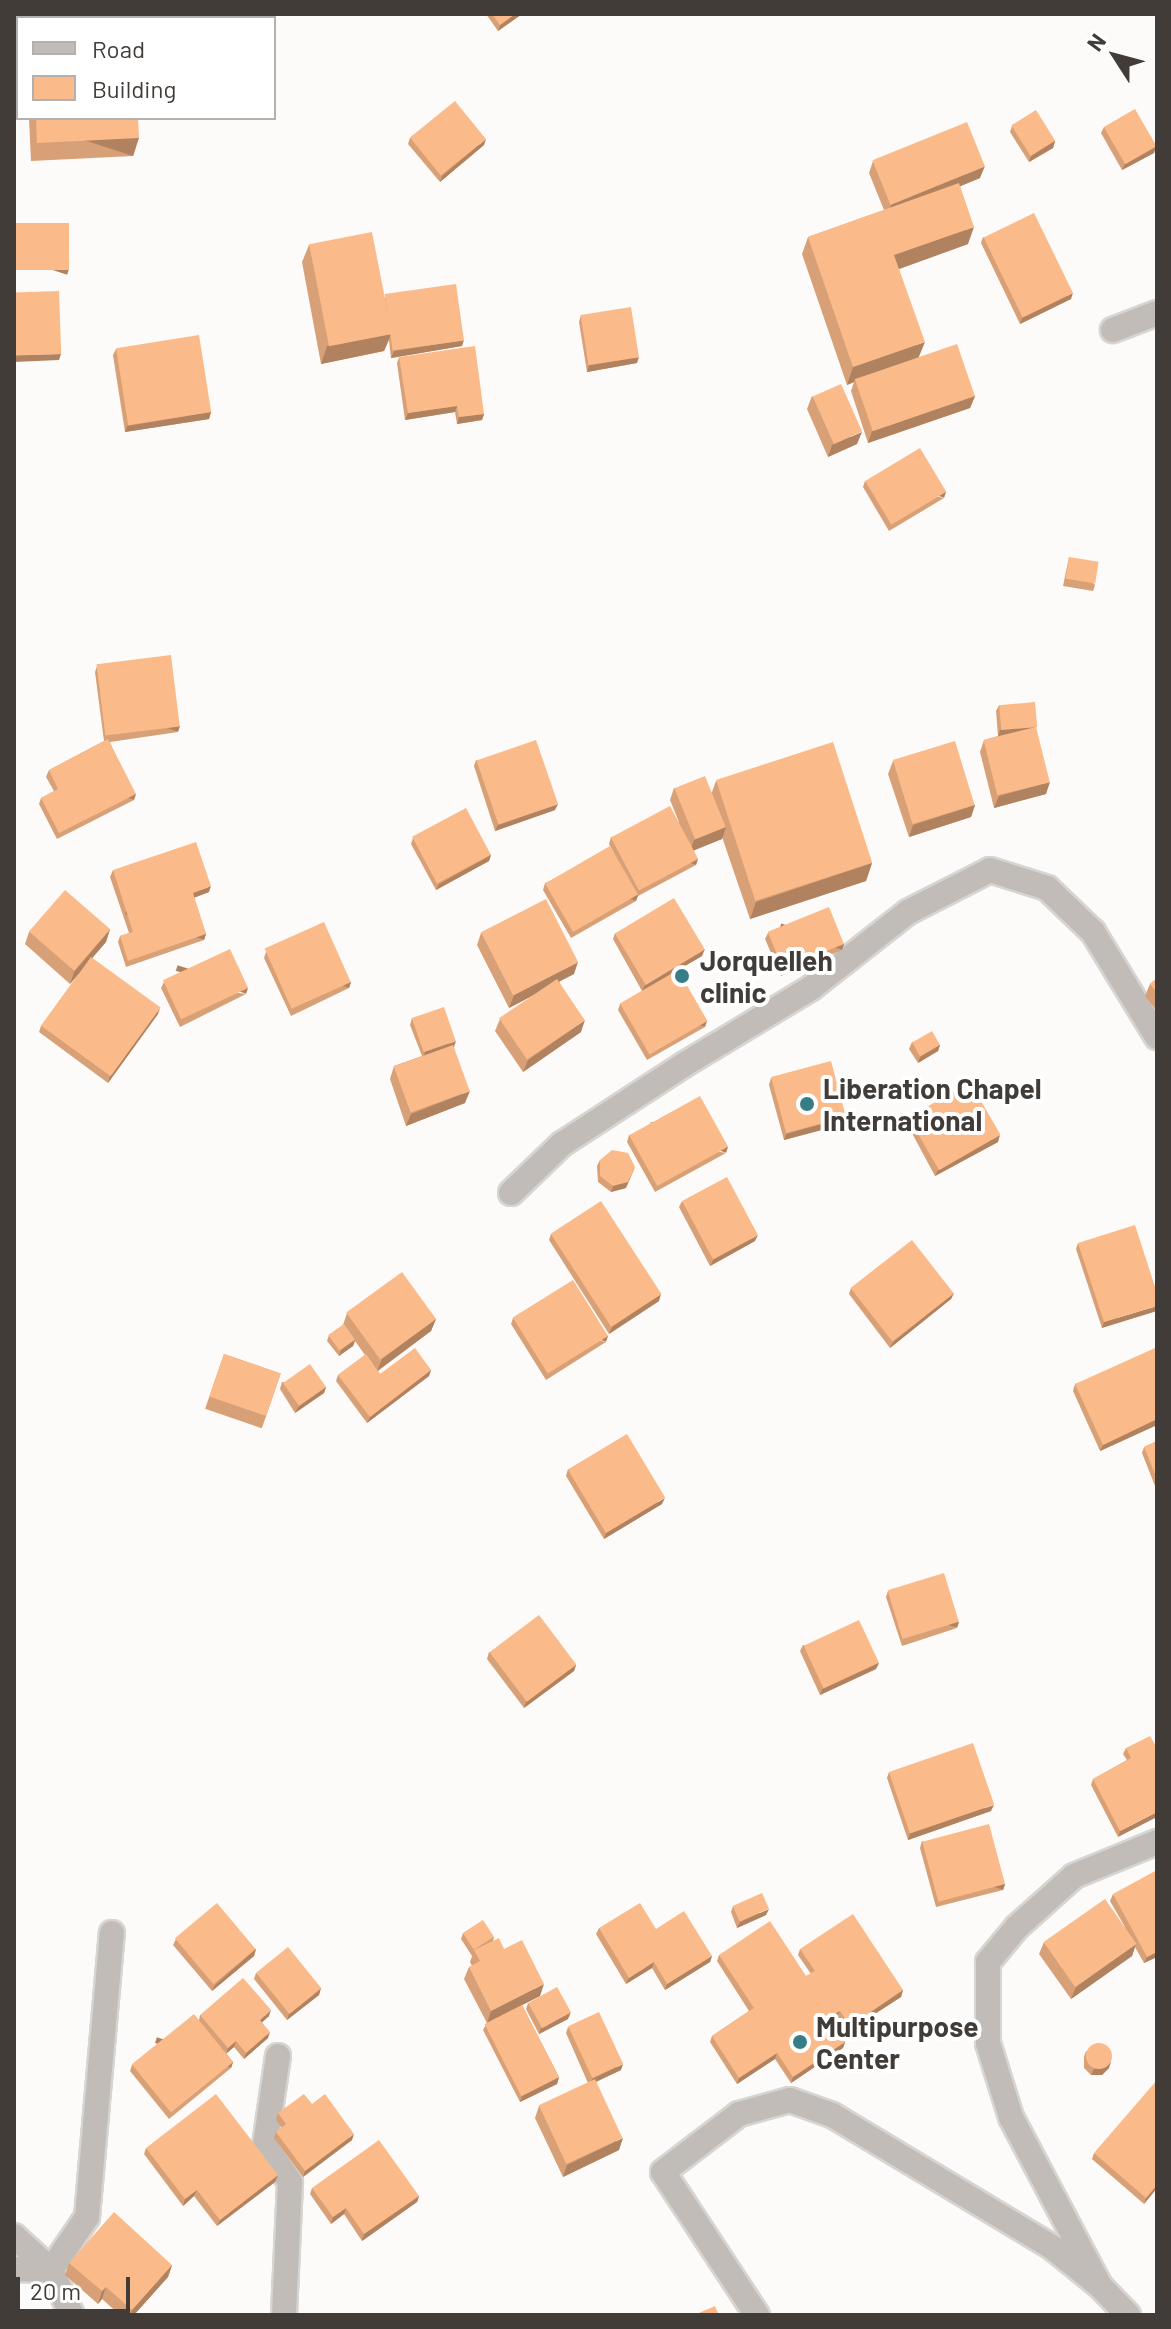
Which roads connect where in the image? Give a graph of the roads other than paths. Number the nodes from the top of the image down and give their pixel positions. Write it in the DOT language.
graph roads {
  1 [pos="1157,313"];
  2 [pos="1113,330"];
  3 [pos="1157,1037"];
  4 [pos="511,1193"];
  5 [pos="1157,1842"];
  6 [pos="112,1933"];
  7 [pos="278,2056"];
  8 [pos="14,2236"];
  9 [pos="14,2269"];
  10 [pos="51,2270"];
  11 [pos="1100,2286"];
  12 [pos="72,2315"];
  13 [pos="284,2315"];
  14 [pos="757,2315"];
  15 [pos="1128,2315"];
  1 -- 2 [label="street"];
  3 -- 4 [label="street"];
  5 -- 11 [label="street"];
  6 -- 10 [label="street"];
  7 -- 13 [label="street"];
  8 -- 10 [label="street"];
  9 -- 10 [label="street"];
  10 -- 12 [label="street"];
  11 -- 14 [label="street"];
  11 -- 15 [label="street"];
}
